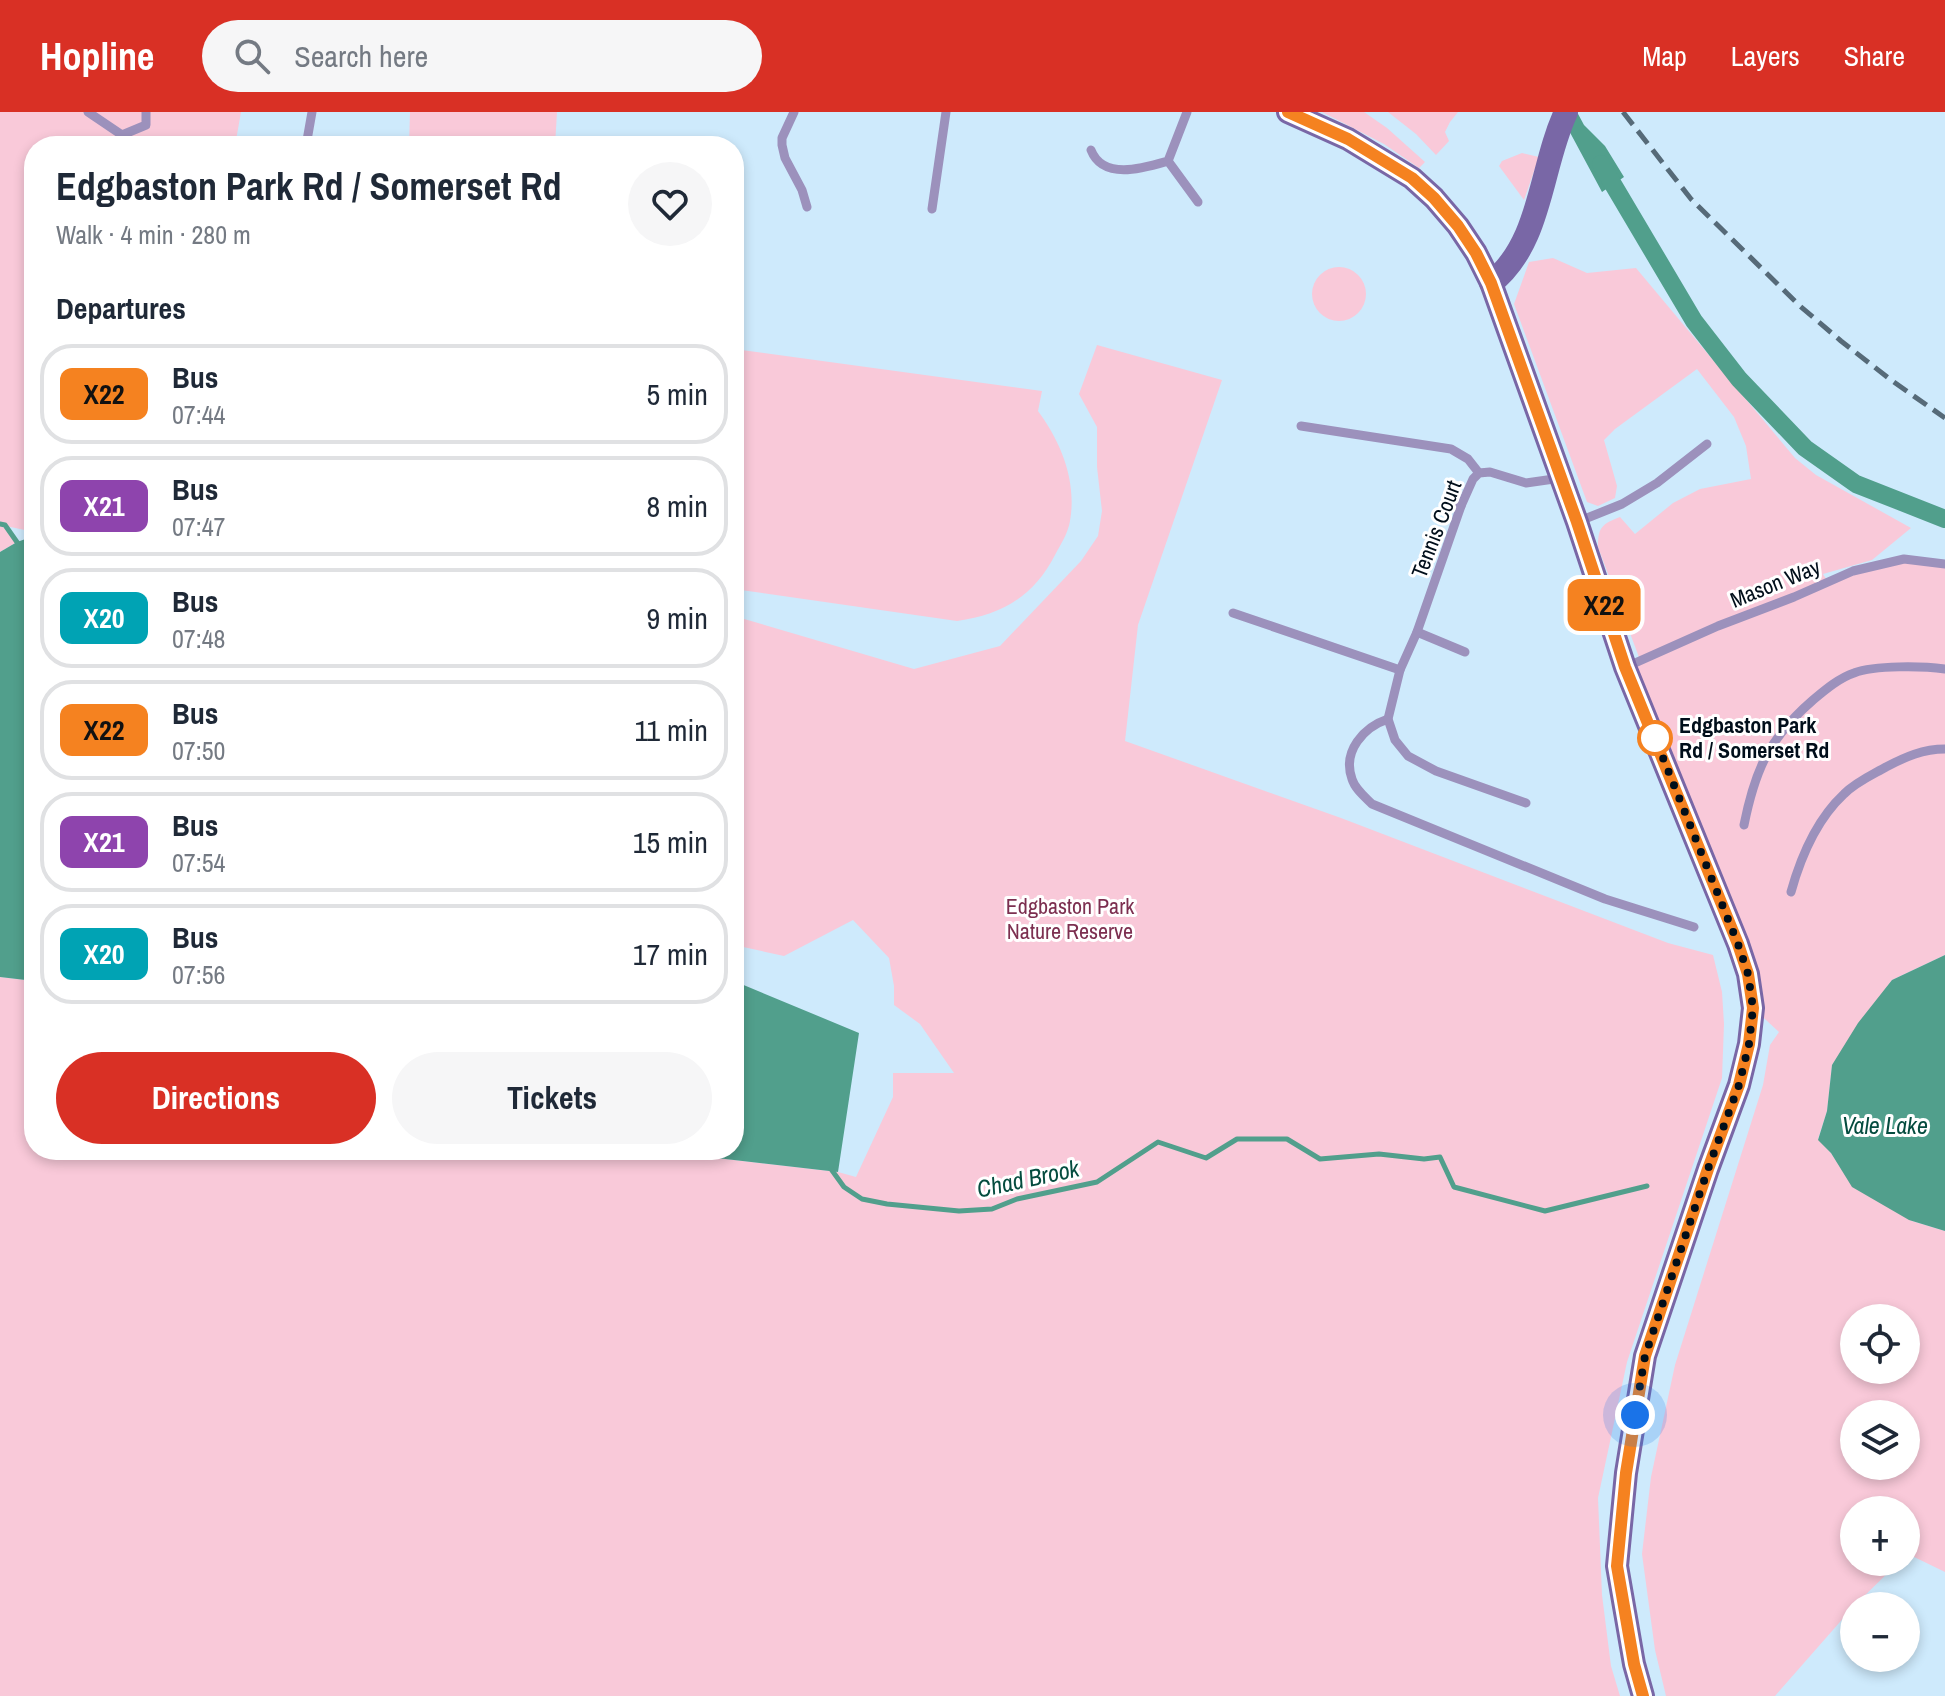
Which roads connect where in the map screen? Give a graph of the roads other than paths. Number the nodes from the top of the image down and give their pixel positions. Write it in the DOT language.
graph roads {
  1 [pos="88,112"];
  2 [pos="146,112"];
  3 [pos="312,112"];
  4 [pos="794,112"];
  5 [pos="946,112"];
  6 [pos="1187,112"];
  7 [pos="1288,112"];
  8 [pos="1566,112"];
  9 [pos="308,136"];
  10 [pos="1091,150"];
  11 [pos="1168,161"];
  12 [pos="1198,202"];
  13 [pos="807,207"];
  14 [pos="932,209"];
  15 [pos="1491,283"];
  16 [pos="1301,426"];
  17 [pos="1707,444"];
  18 [pos="1479,473"];
  19 [pos="1561,478"];
  20 [pos="1446,501"];
  21 [pos="1461,506"];
  22 [pos="1577,522"];
  23 [pos="1945,564"];
  24 [pos="1233,613"];
  25 [pos="1417,632"];
  26 [pos="1465,652"];
  27 [pos="1625,667"];
  28 [pos="1945,669"];
  29 [pos="1400,670"];
  30 [pos="1388,719"];
  31 [pos="1945,749"];
  32 [pos="1526,803"];
  33 [pos="1744,825"];
  34 [pos="1791,892"];
  35 [pos="1694,927"];
  36 [pos="1643,1696"];
  1 -- 2 [label="lane"];
  3 -- 9 [label="lane"];
  4 -- 13 [label="lane"];
  5 -- 14 [label="lane"];
  6 -- 11 [label="lane"];
  7 -- 15 [label="street"];
  8 -- 15 [label="street"];
  10 -- 11 [label="lane"];
  11 -- 12 [label="lane"];
  15 -- 19 [label="street"];
  16 -- 18 [label="lane"];
  17 -- 22 [label="lane"];
  18 -- 19 [label="lane, Tennis Court"];
  18 -- 21 [label="lane, Tennis Court"];
  19 -- 22 [label="street"];
  20 -- 21 [label="lane"];
  21 -- 25 [label="lane, Tennis Court"];
  22 -- 27 [label="street"];
  23 -- 27 [label="lane, Mason Way"];
  24 -- 29 [label="lane"];
  25 -- 26 [label="lane"];
  25 -- 29 [label="lane, Tennis Court"];
  27 -- 36 [label="street"];
  28 -- 33 [label="lane"];
  29 -- 30 [label="lane, Tennis Court"];
  30 -- 32 [label="lane"];
  30 -- 35 [label="lane"];
  31 -- 34 [label="lane"];
}
